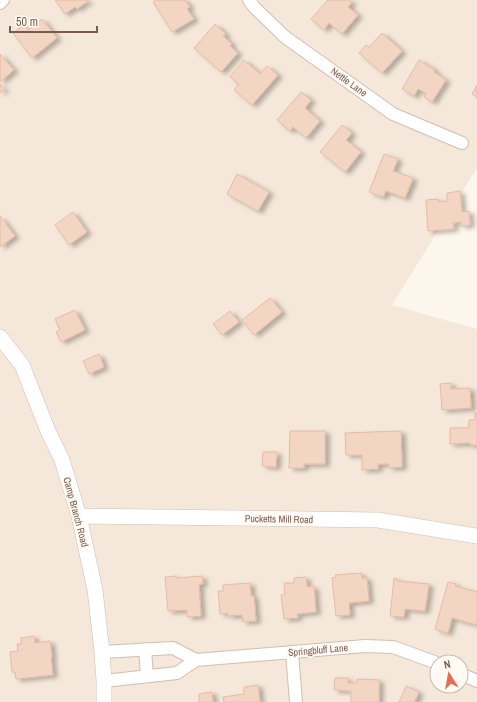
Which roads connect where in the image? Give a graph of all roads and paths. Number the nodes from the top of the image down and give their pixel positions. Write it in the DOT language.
graph roads {
  1 [pos="3,0"];
  2 [pos="249,0"];
  3 [pos="0,3"];
  4 [pos="462,143"];
  5 [pos="0,337"];
  6 [pos="79,516"];
  7 [pos="477,536"];
  8 [pos="145,649"];
  9 [pos="102,652"];
  10 [pos="292,652"];
  11 [pos="196,660"];
  12 [pos="429,660"];
  13 [pos="147,676"];
  14 [pos="104,681"];
  15 [pos="104,702"];
  16 [pos="296,702"];
  1 -- 3 [label="street"];
  2 -- 4 [label="street, Nettle Lane"];
  5 -- 6 [label="street, Camp Branch Road"];
  6 -- 7 [label="street, Pucketts Mill Road"];
  6 -- 9 [label="street, Camp Branch Road"];
  8 -- 9 [label="street"];
  8 -- 11 [label="street"];
  8 -- 13 [label="street"];
  9 -- 14 [label="street, Camp Branch Road"];
  10 -- 11 [label="street, Springbluff Lane"];
  10 -- 12 [label="street, Springbluff Lane"];
  10 -- 16 [label="street"];
  11 -- 13 [label="street, Springbluff Lane"];
  13 -- 14 [label="street, Springbluff Lane"];
  14 -- 15 [label="street, Camp Branch Road"];
}
